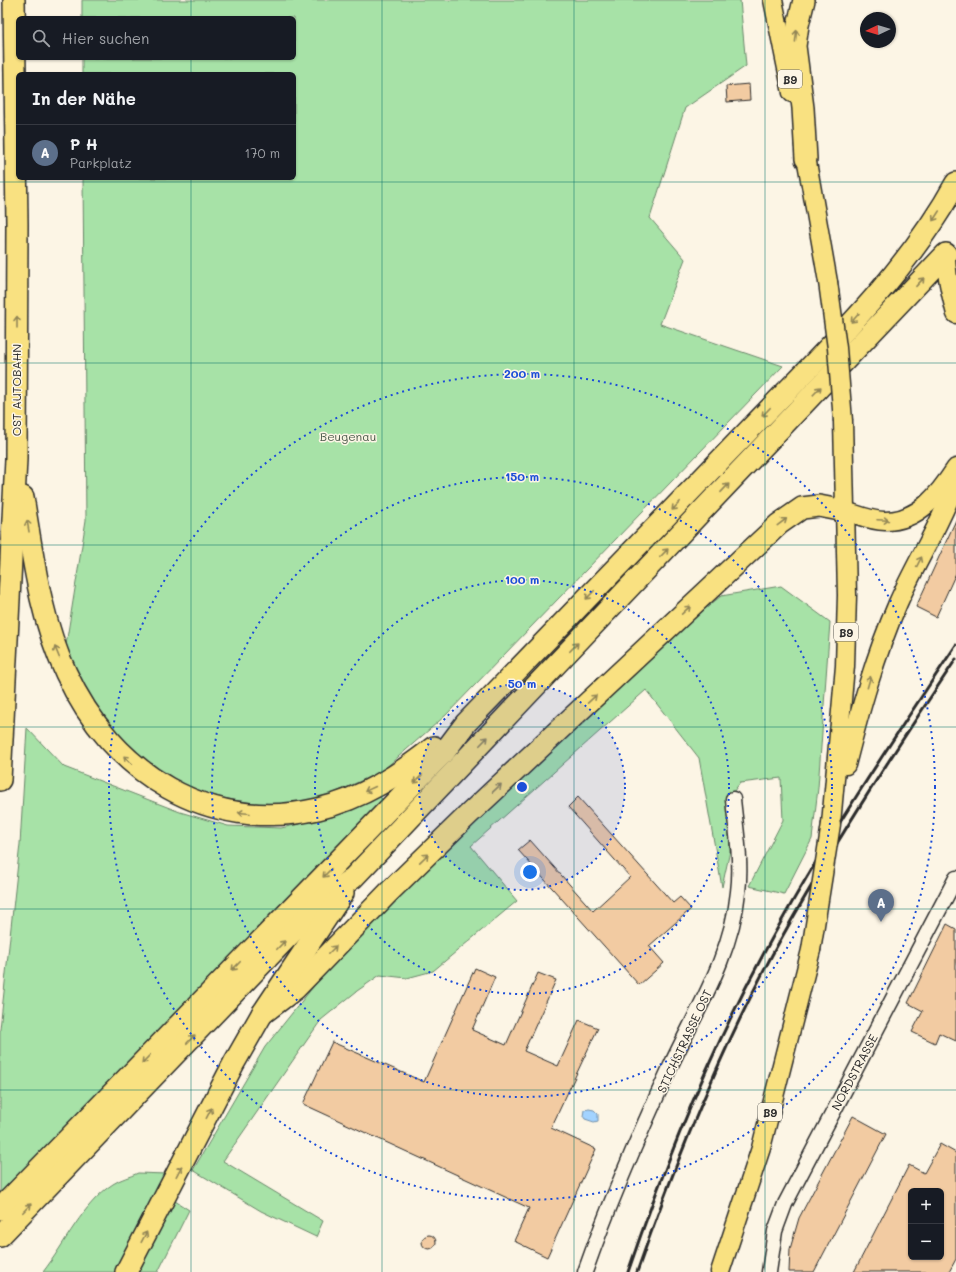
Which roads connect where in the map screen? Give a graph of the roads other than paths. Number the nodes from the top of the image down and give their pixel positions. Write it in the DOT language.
graph roads {
  1 [pos="14,0"];
  2 [pos="773,0"];
  3 [pos="804,0"];
  4 [pos="16,149"];
  5 [pos="806,159"];
  6 [pos="16,180"];
  7 [pos="956,183"];
  8 [pos="951,250"];
  9 [pos="956,314"];
  10 [pos="16,459"];
  11 [pos="956,468"];
  12 [pos="956,482"];
  13 [pos="846,511"];
  14 [pos="466,723"];
  15 [pos="0,780"];
  16 [pos="733,799"];
  17 [pos="831,824"];
  18 [pos="353,878"];
  19 [pos="956,878"];
  20 [pos="262,1014"];
  21 [pos="0,1209"];
  22 [pos="0,1236"];
  23 [pos="126,1272"];
  24 [pos="585,1272"];
  25 [pos="720,1272"];
  26 [pos="769,1272"];
  4 -- 1 [label="highway, OST AUTOBAHN, one-way"];
  2 -- 5 [label="main road, B9"];
  5 -- 3 [label="highway, one-way"];
  5 -- 13 [label="main road, B9, bridge"];
  10 -- 6 [label="highway, OST AUTOBAHN, one-way"];
  7 -- 14 [label="highway, one-way"];
  8 -- 9 [label="main road"];
  18 -- 8 [label="highway, one-way"];
  14 -- 10 [label="highway, one-way"];
  10 -- 15 [label="highway, OST AUTOBAHN"];
  13 -- 11 [label="main road, one-way"];
  17 -- 12 [label="main road, one-way"];
  13 -- 17 [label="main road, B9"];
  20 -- 13 [label="highway, one-way"];
  14 -- 21 [label="highway, one-way"];
  16 -- 24 [label="street, STICHSTRASSE OST"];
  17 -- 25 [label="main road, B9, bridge"];
  18 -- 20 [label="highway"];
  22 -- 18 [label="highway, one-way"];
  19 -- 26 [label="street, NORDSTRASSE"];
  23 -- 20 [label="highway, one-way"];
}
